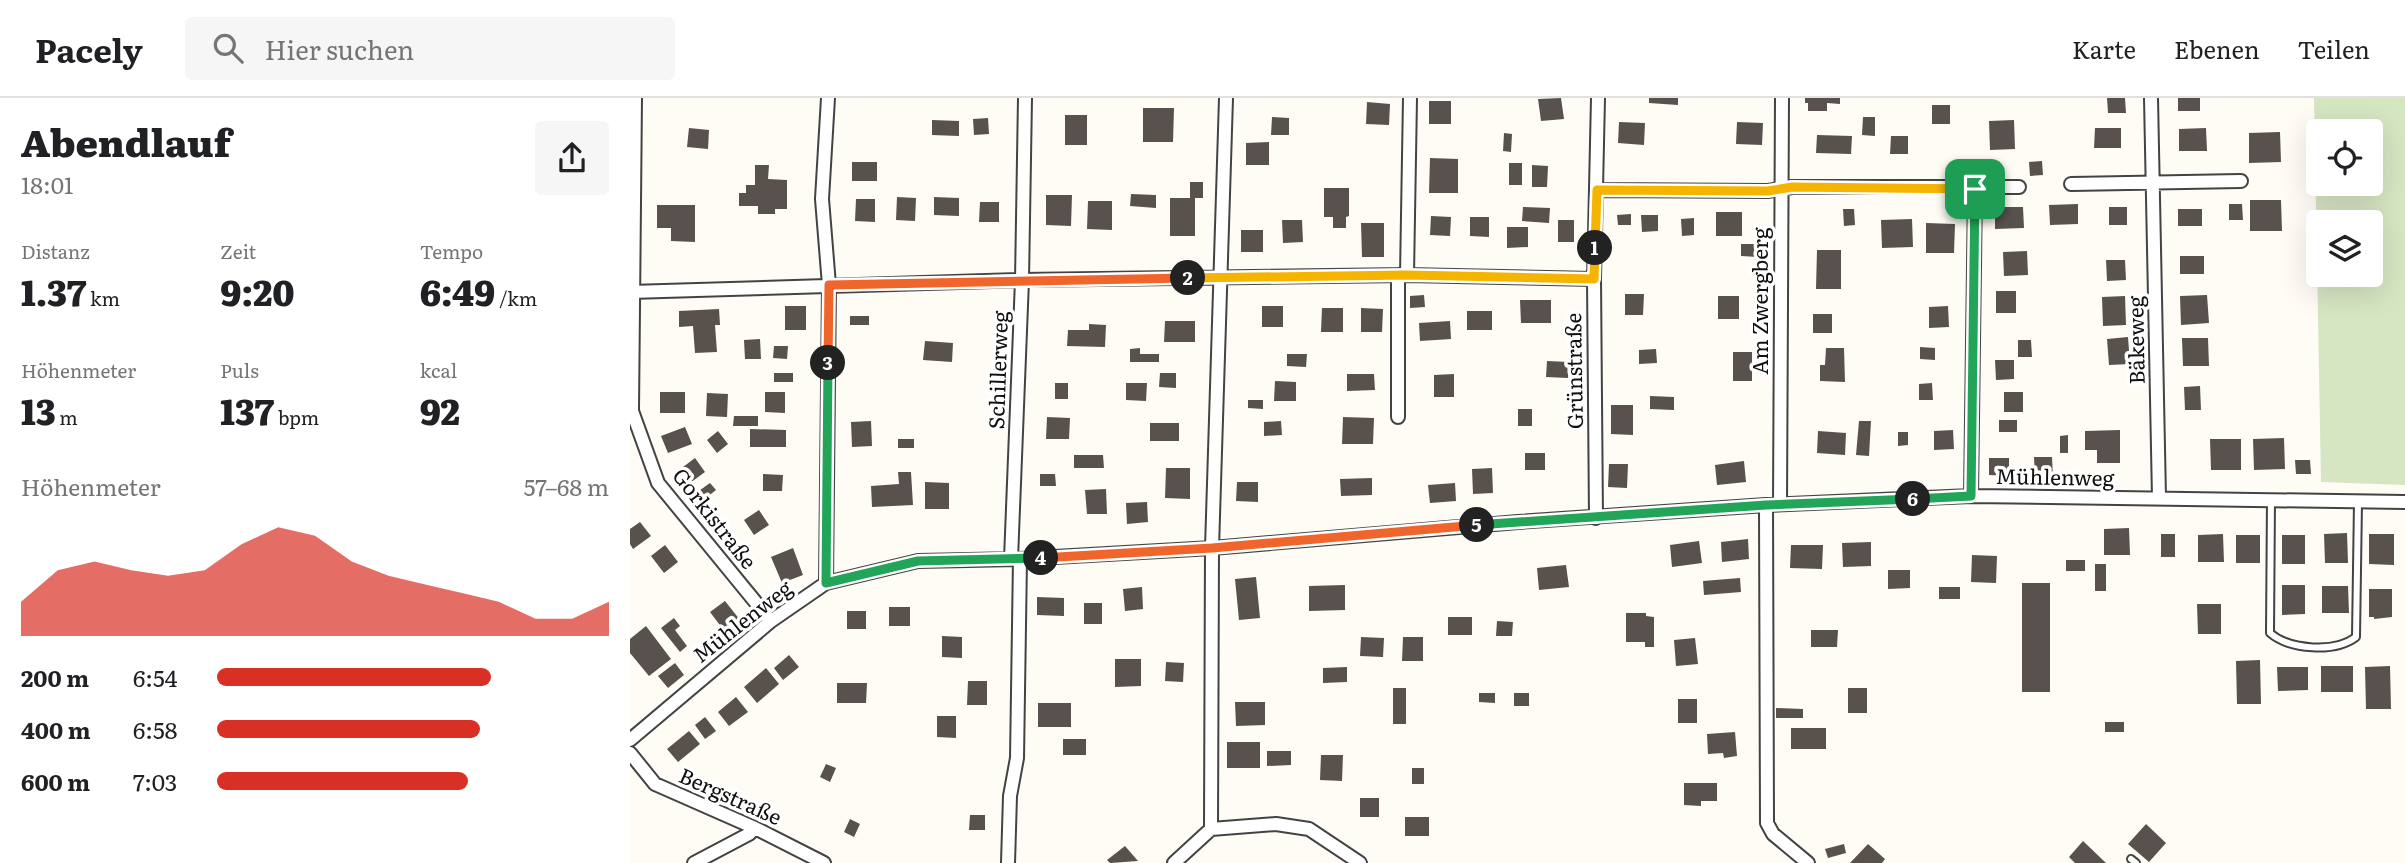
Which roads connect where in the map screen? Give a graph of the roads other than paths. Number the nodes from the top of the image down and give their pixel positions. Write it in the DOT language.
graph roads {
  1 [pos="635,98"];
  2 [pos="828,98"];
  3 [pos="1025,98"];
  4 [pos="1226,98"];
  5 [pos="1410,98"];
  6 [pos="1598,98"];
  7 [pos="1782,98"];
  8 [pos="2151,98"];
  9 [pos="2241,180"];
  10 [pos="2153,182"];
  11 [pos="2071,184"];
  12 [pos="2019,187"];
  13 [pos="1975,189"];
  14 [pos="1597,190"];
  15 [pos="1780,190"];
  16 [pos="1403,275"];
  17 [pos="1219,277"];
  18 [pos="1594,279"];
  19 [pos="1022,280"];
  20 [pos="829,285"];
  21 [pos="632,292"];
  22 [pos="1398,417"];
  23 [pos="1971,496"];
  24 [pos="2159,498"];
  25 [pos="2271,499"];
  26 [pos="2358,502"];
  27 [pos="2405,502"];
  28 [pos="1773,505"];
  29 [pos="1596,518"];
  30 [pos="1212,548"];
  31 [pos="1016,559"];
  32 [pos="826,583"];
  33 [pos="771,621"];
  34 [pos="630,740"];
  35 [pos="630,753"];
  36 [pos="755,828"];
  37 [pos="1211,829"];
  38 [pos="694,863"];
  39 [pos="824,863"];
  40 [pos="1009,863"];
  41 [pos="1174,863"];
  42 [pos="1360,863"];
  43 [pos="1808,863"];
  1 -- 21 [label="street, Gorkistraße"];
  2 -- 20 [label="street"];
  3 -- 19 [label="street, Schillerweg"];
  4 -- 17 [label="street"];
  5 -- 16 [label="street"];
  6 -- 14 [label="street, Grünstraße"];
  7 -- 15 [label="street, Am Zwergberg"];
  8 -- 10 [label="street, Bäkeweg"];
  9 -- 10 [label="street"];
  10 -- 11 [label="street"];
  10 -- 24 [label="street, Bäkeweg"];
  12 -- 13 [label="street"];
  13 -- 15 [label="street"];
  13 -- 23 [label="street"];
  14 -- 15 [label="street"];
  14 -- 18 [label="street, Grünstraße"];
  15 -- 28 [label="street, Am Zwergberg"];
  16 -- 17 [label="street"];
  16 -- 18 [label="street"];
  16 -- 22 [label="street"];
  17 -- 19 [label="street"];
  17 -- 30 [label="street"];
  18 -- 29 [label="street, Grünstraße"];
  19 -- 20 [label="street"];
  19 -- 31 [label="street, Schillerweg"];
  20 -- 21 [label="street"];
  20 -- 32 [label="street"];
  21 -- 33 [label="street, Gorkistraße"];
  23 -- 24 [label="street, Mühlenweg"];
  23 -- 28 [label="street, Mühlenweg"];
  24 -- 25 [label="street, Mühlenweg"];
  25 -- 26 [label="street, Mühlenweg"];
  25 -- 26 [label="lane"];
  26 -- 27 [label="street, Mühlenweg"];
  28 -- 29 [label="street, Mühlenweg"];
  28 -- 43 [label="street, Am Zwergberg"];
  29 -- 30 [label="street, Mühlenweg"];
  30 -- 31 [label="street, Mühlenweg"];
  30 -- 37 [label="street"];
  31 -- 32 [label="street, Mühlenweg"];
  31 -- 40 [label="street, Schillerweg"];
  32 -- 33 [label="street, Mühlenweg"];
  33 -- 34 [label="street, Mühlenweg"];
  35 -- 36 [label="street, Bergstraße"];
  36 -- 38 [label="street"];
  36 -- 39 [label="street, Bergstraße"];
  37 -- 41 [label="street"];
  37 -- 42 [label="street"];
}
